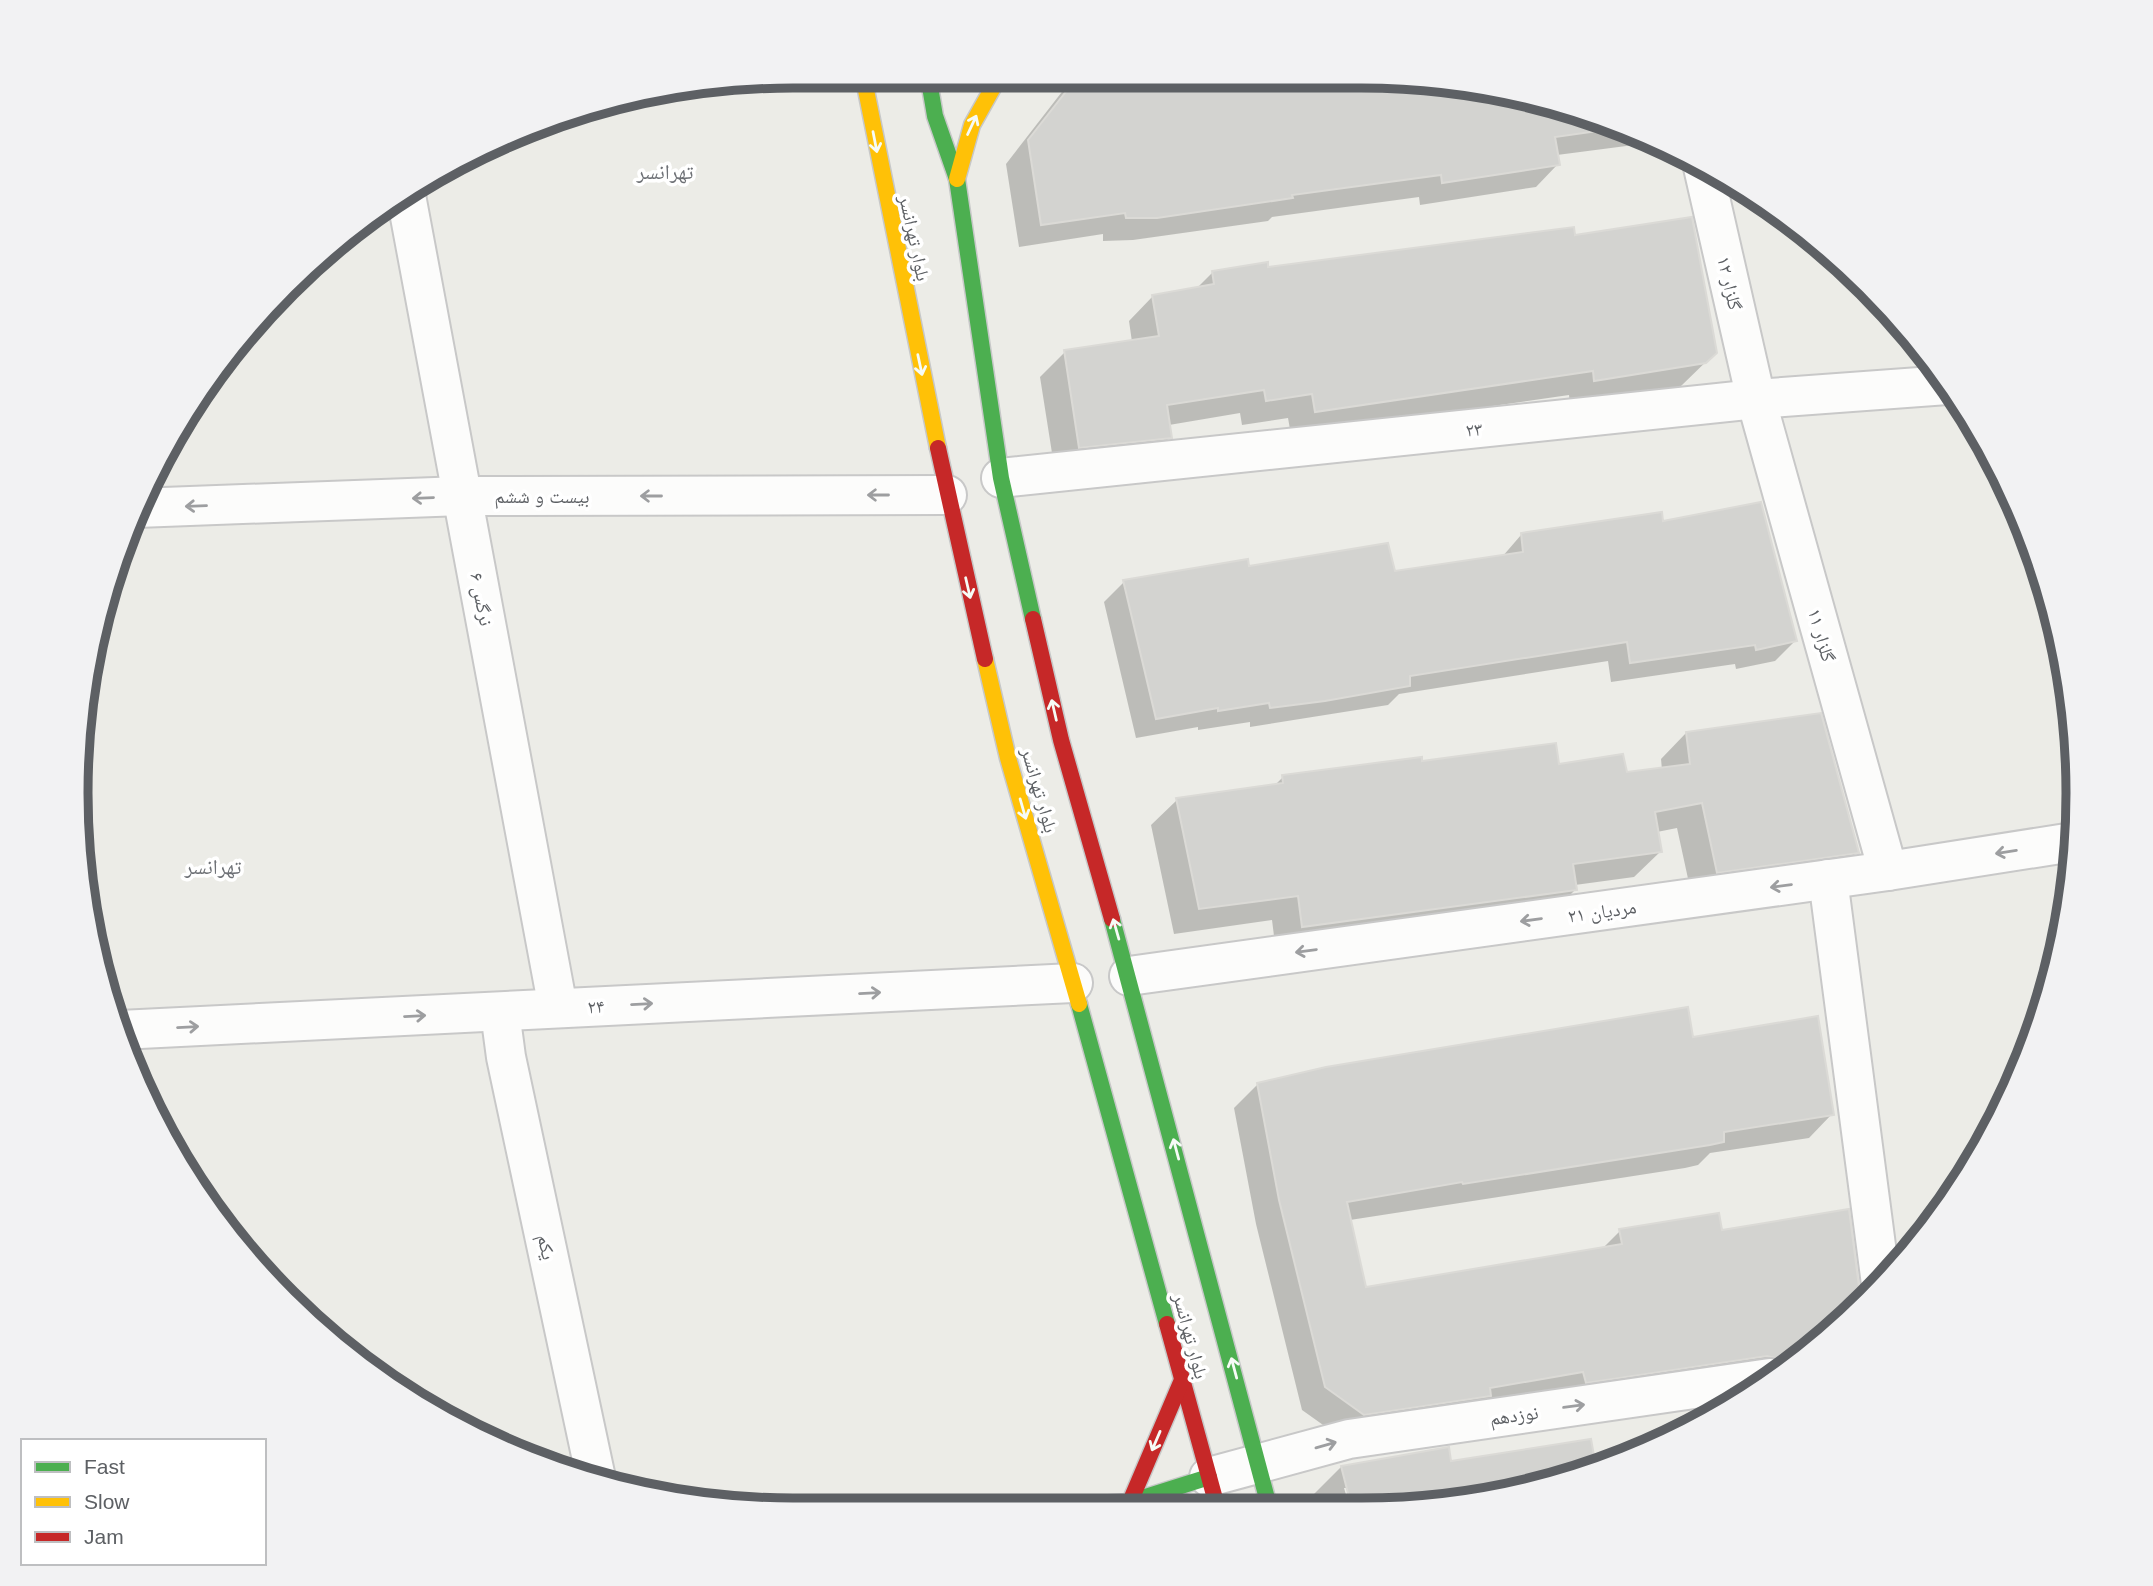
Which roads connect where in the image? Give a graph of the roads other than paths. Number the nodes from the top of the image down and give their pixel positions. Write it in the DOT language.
graph roads {
  1 [pos="866,88"];
  2 [pos="930,88"];
  3 [pos="991,88"];
  4 [pos="1706,178"];
  5 [pos="957,179"];
  6 [pos="407,202"];
  7 [pos="1935,385"];
  8 [pos="1756,399"];
  9 [pos="1000,478"];
  10 [pos="947,495"];
  11 [pos="462,496"];
  12 [pos="148,508"];
  13 [pos="2064,843"];
  14 [pos="1888,871"];
  15 [pos="1828,879"];
  16 [pos="1129,976"];
  17 [pos="1073,983"];
  18 [pos="558,1008"];
  19 [pos="500,1012"];
  20 [pos="129,1030"];
  21 [pos="1879,1270"];
  22 [pos="1182,1380"];
  23 [pos="1751,1381"];
  24 [pos="1245,1410"];
  25 [pos="1195,1426"];
  26 [pos="1232,1440"];
  27 [pos="1260,1464"];
  28 [pos="594,1469"];
  29 [pos="1220,1487"];
  30 [pos="1135,1498"];
  31 [pos="1164,1498"];
  32 [pos="1267,1498"];
  1 -- 10 [label="main road, بلوار تهرانسر, one-way"];
  2 -- 5 [label="main road, بلوار تهرانسر"];
  5 -- 3 [label="main road, one-way"];
  4 -- 8 [label="street, گلزار ۱۲"];
  5 -- 9 [label="main road, بلوار تهرانسر"];
  6 -- 11 [label="street, نرگس ۶"];
  7 -- 8 [label="street, ۲۳"];
  8 -- 9 [label="street, ۲۳"];
  8 -- 14 [label="street, گلزار ۱۱"];
  16 -- 9 [label="main road, بلوار تهرانسر, one-way"];
  10 -- 11 [label="street, بیست و ششم, one-way"];
  10 -- 17 [label="main road, بلوار تهرانسر, one-way"];
  11 -- 12 [label="street, بیست و ششم, one-way"];
  11 -- 18 [label="street, نرگس ۶"];
  13 -- 14 [label="street, ۲۱ مردیان, one-way"];
  14 -- 15 [label="street, ۲۱ مردیان"];
  15 -- 16 [label="street, ۲۱ مردیان, one-way"];
  15 -- 21 [label="street"];
  24 -- 16 [label="main road, بلوار تهرانسر, one-way"];
  18 -- 17 [label="street, ۲۴, one-way"];
  17 -- 22 [label="main road, بلوار تهرانسر"];
  18 -- 19 [label="street, ۲۴"];
  20 -- 19 [label="street, ۲۴, one-way"];
  19 -- 28 [label="street, یکم"];
  22 -- 25 [label="main road, بلوار تهرانسر"];
  22 -- 30 [label="main road, one-way"];
  27 -- 23 [label="street, نوزدهم, one-way"];
  24 -- 26 [label="main road"];
  24 -- 27 [label="main road, بلوار تهرانسر"];
  25 -- 29 [label="main road, بلوار تهرانسر"];
  25 -- 29 [label="main road"];
  27 -- 29 [label="street, نوزدهم"];
  27 -- 32 [label="main road, بلوار تهرانسر"];
  29 -- 31 [label="main road"];
}
